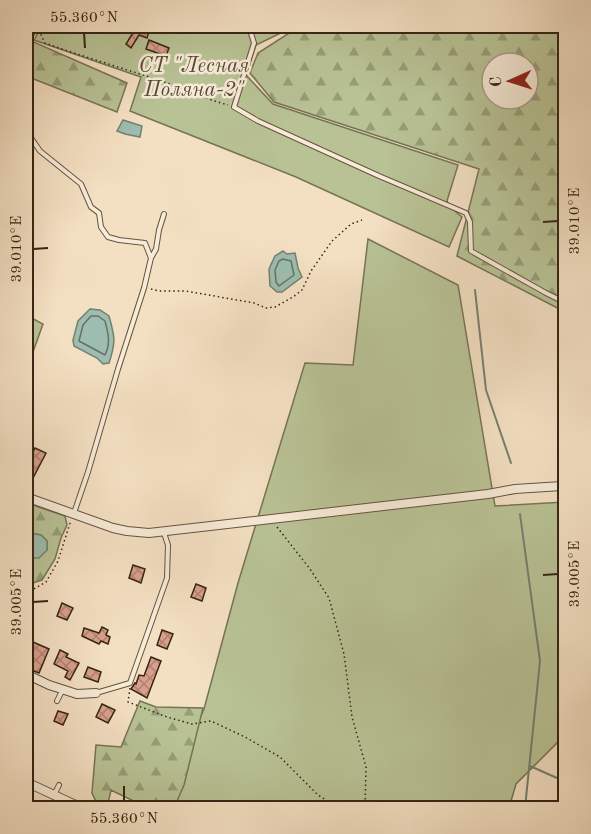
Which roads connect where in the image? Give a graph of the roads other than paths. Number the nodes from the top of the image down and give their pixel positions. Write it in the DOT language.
graph roads {
  1 [pos="225,26"];
  2 [pos="250,28"];
  3 [pos="26,124"];
  4 [pos="164,214"];
  5 [pos="151,258"];
  6 [pos="566,303"];
  7 [pos="566,484"];
  8 [pos="26,497"];
  9 [pos="73,514"];
  10 [pos="164,532"];
  11 [pos="26,674"];
  12 [pos="62,690"];
  13 [pos="96,693"];
  14 [pos="57,701"];
  15 [pos="26,782"];
  16 [pos="59,785"];
  17 [pos="54,795"];
  18 [pos="82,808"];
  1 -- 2 [label="lane"];
  2 -- 6 [label="lane"];
  3 -- 5 [label="lane"];
  4 -- 5 [label="lane"];
  5 -- 9 [label="lane"];
  7 -- 10 [label="street"];
  8 -- 9 [label="street"];
  9 -- 10 [label="street"];
  10 -- 13 [label="lane"];
  11 -- 12 [label="street"];
  12 -- 13 [label="street"];
  12 -- 14 [label="lane"];
  15 -- 17 [label="street"];
  16 -- 17 [label="lane"];
  17 -- 18 [label="street"];
}
